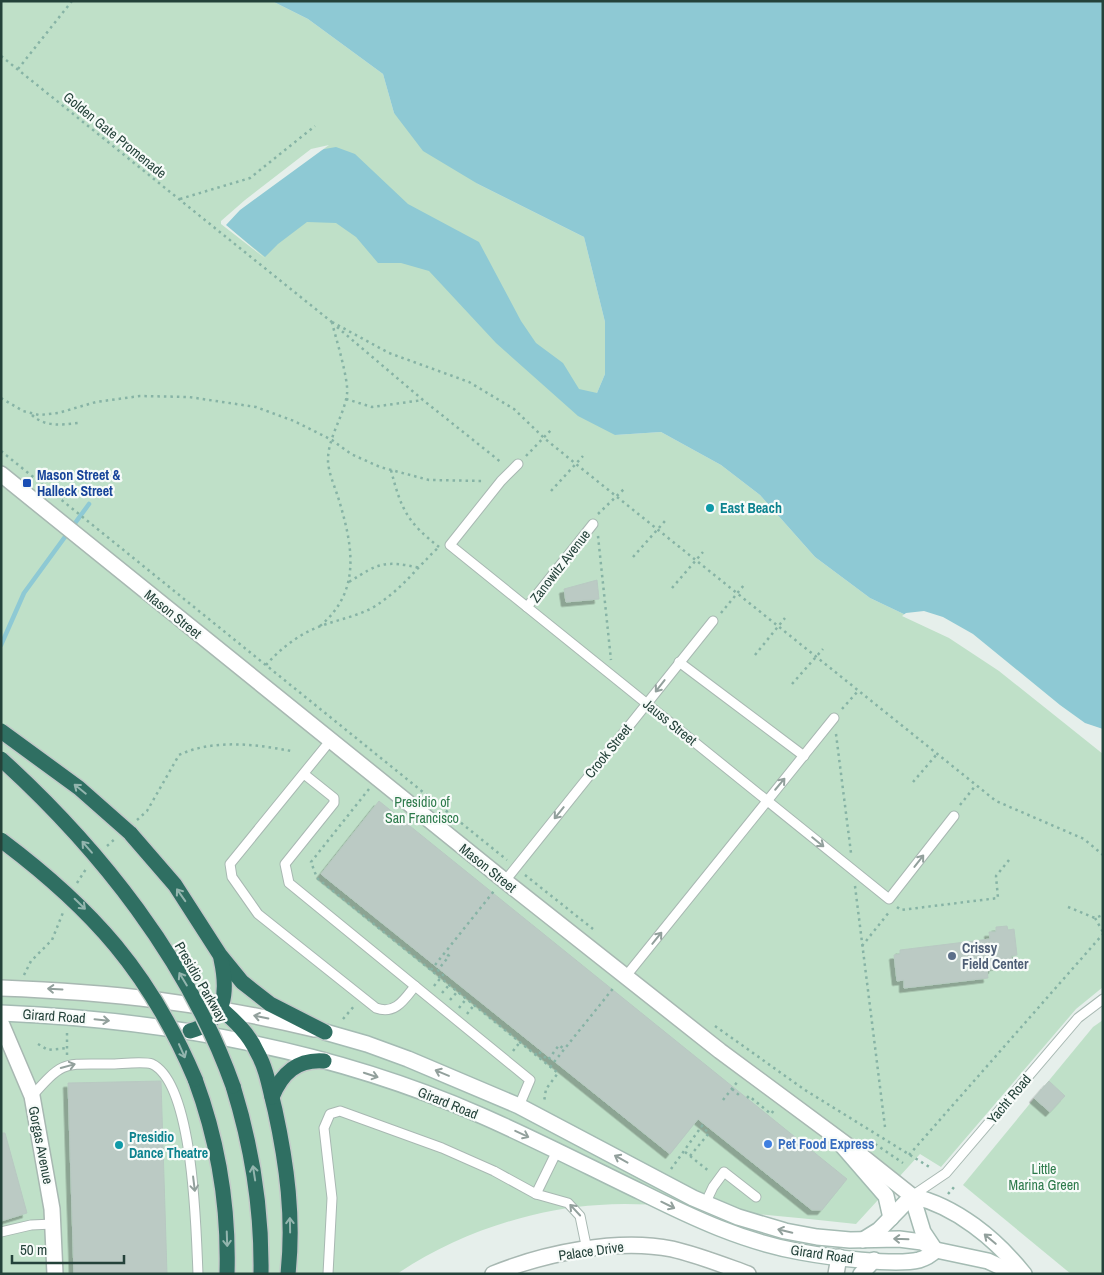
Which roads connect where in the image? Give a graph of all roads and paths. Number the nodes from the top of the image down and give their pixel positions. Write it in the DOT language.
graph roads {
  1 [pos="72,1"];
  2 [pos="1,56"];
  3 [pos="18,69"];
  4 [pos="315,126"];
  5 [pos="180,199"];
  6 [pos="332,322"];
  7 [pos="1,398"];
  8 [pos="346,399"];
  9 [pos="423,400"];
  10 [pos="32,414"];
  11 [pos="78,424"];
  12 [pos="551,430"];
  13 [pos="544,438"];
  14 [pos="332,440"];
  15 [pos="1,451"];
  16 [pos="583,456"];
  17 [pos="576,464"];
  18 [pos="514,467"];
  19 [pos="391,470"];
  20 [pos="1,474"];
  21 [pos="501,481"];
  22 [pos="624,488"];
  23 [pos="551,491"];
  24 [pos="616,497"];
  25 [pos="595,520"];
  26 [pos="664,521"];
  27 [pos="657,530"];
  28 [pos="450,545"];
  29 [pos="438,547"];
  30 [pos="703,552"];
  31 [pos="600,554"];
  32 [pos="633,557"];
  33 [pos="695,561"];
  34 [pos="420,568"];
  35 [pos="347,583"];
  36 [pos="744,585"];
  37 [pos="672,588"];
  38 [pos="737,594"];
  39 [pos="180,597"];
  40 [pos="527,608"];
  41 [pos="785,618"];
  42 [pos="713,621"];
  43 [pos="320,626"];
  44 [pos="778,627"];
  45 [pos="823,649"];
  46 [pos="755,655"];
  47 [pos="816,657"];
  48 [pos="679,662"];
  49 [pos="265,665"];
  50 [pos="612,676"];
  51 [pos="792,684"];
  52 [pos="858,691"];
  53 [pos="647,703"];
  54 [pos="834,718"];
  55 [pos="1,731"];
  56 [pos="330,742"];
  57 [pos="291,751"];
  58 [pos="937,754"];
  59 [pos="804,756"];
  60 [pos="1,759"];
  61 [pos="304,774"];
  62 [pos="913,782"];
  63 [pos="976,785"];
  64 [pos="372,786"];
  65 [pos="767,800"];
  66 [pos="958,807"];
  67 [pos="147,811"];
  68 [pos="954,816"];
  69 [pos="1,840"];
  70 [pos="1103,854"];
  71 [pos="1009,860"];
  72 [pos="853,870"];
  73 [pos="504,882"];
  74 [pos="493,892"];
  75 [pos="889,899"];
  76 [pos="1068,907"];
  77 [pos="1103,915"];
  78 [pos="1095,918"];
  79 [pos="1103,933"];
  80 [pos="445,952"];
  81 [pos="220,955"];
  82 [pos="431,970"];
  83 [pos="626,976"];
  84 [pos="441,978"];
  85 [pos="415,986"];
  86 [pos="1,988"];
  87 [pos="613,989"];
  88 [pos="362,996"];
  89 [pos="1103,999"];
  90 [pos="220,1008"];
  91 [pos="1,1013"];
  92 [pos="343,1019"];
  93 [pos="1,1023"];
  94 [pos="66,1030"];
  95 [pos="190,1031"];
  96 [pos="326,1032"];
  97 [pos="252,1043"];
  98 [pos="38,1044"];
  99 [pos="67,1048"];
  100 [pos="564,1049"];
  101 [pos="535,1054"];
  102 [pos="67,1056"];
  103 [pos="324,1060"];
  104 [pos="550,1067"];
  105 [pos="738,1081"];
  106 [pos="732,1089"];
  107 [pos="738,1095"];
  108 [pos="32,1096"];
  109 [pos="272,1096"];
  110 [pos="747,1098"];
  111 [pos="723,1100"];
  112 [pos="544,1102"];
  113 [pos="518,1106"];
  114 [pos="774,1110"];
  115 [pos="885,1127"];
  116 [pos="834,1136"];
  117 [pos="880,1136"];
  118 [pos="875,1144"];
  119 [pos="557,1151"];
  120 [pos="685,1152"];
  121 [pos="909,1155"];
  122 [pos="690,1156"];
  123 [pos="903,1163"];
  124 [pos="670,1170"];
  125 [pos="943,1176"];
  126 [pos="718,1179"];
  127 [pos="955,1186"];
  128 [pos="536,1194"];
  129 [pos="912,1196"];
  130 [pos="756,1197"];
  131 [pos="946,1198"];
  132 [pos="705,1204"];
  133 [pos="891,1218"];
  134 [pos="53,1224"];
  135 [pos="1,1232"];
  136 [pos="863,1240"];
  137 [pos="587,1250"];
  138 [pos="936,1250"];
  139 [pos="839,1257"];
  140 [pos="874,1260"];
  141 [pos="55,1274"];
  142 [pos="198,1274"];
  143 [pos="227,1274"];
  144 [pos="261,1274"];
  145 [pos="288,1274"];
  146 [pos="328,1274"];
  147 [pos="493,1274"];
  148 [pos="748,1274"];
  149 [pos="836,1274"];
  150 [pos="861,1274"];
  151 [pos="1016,1274"];
  152 [pos="1024,1274"];
  1 -- 3 [label="path"];
  2 -- 3 [label="path, Golden Gate Promenade"];
  3 -- 5 [label="path, Golden Gate Promenade"];
  4 -- 5 [label="path"];
  5 -- 6 [label="path, Golden Gate Promenade"];
  6 -- 8 [label="path"];
  6 -- 9 [label="path"];
  6 -- 13 [label="path"];
  7 -- 10 [label="path"];
  8 -- 9 [label="path"];
  8 -- 14 [label="path"];
  9 -- 18 [label="path"];
  10 -- 11 [label="path"];
  10 -- 14 [label="path"];
  12 -- 13 [label="path"];
  13 -- 17 [label="path"];
  13 -- 18 [label="path"];
  14 -- 19 [label="path"];
  14 -- 35 [label="path"];
  15 -- 39 [label="path"];
  16 -- 17 [label="path"];
  17 -- 23 [label="path"];
  17 -- 24 [label="path"];
  18 -- 21 [label="lane"];
  19 -- 21 [label="path"];
  19 -- 29 [label="path"];
  20 -- 56 [label="main road, Mason Street"];
  21 -- 28 [label="lane"];
  22 -- 24 [label="path"];
  24 -- 25 [label="path"];
  24 -- 27 [label="path"];
  25 -- 40 [label="lane, Zanowitz Avenue"];
  26 -- 27 [label="path"];
  27 -- 32 [label="path"];
  27 -- 33 [label="path"];
  28 -- 29 [label="path"];
  28 -- 40 [label="lane, Jauss Street"];
  29 -- 34 [label="path"];
  30 -- 33 [label="path"];
  31 -- 50 [label="path"];
  33 -- 37 [label="path"];
  33 -- 38 [label="path"];
  34 -- 35 [label="path"];
  34 -- 43 [label="path"];
  35 -- 43 [label="path"];
  36 -- 38 [label="path"];
  38 -- 42 [label="path"];
  38 -- 44 [label="path"];
  40 -- 50 [label="lane, Jauss Street"];
  41 -- 44 [label="path"];
  42 -- 48 [label="lane, Crook Street"];
  43 -- 49 [label="path"];
  44 -- 46 [label="path"];
  44 -- 47 [label="path"];
  45 -- 47 [label="path"];
  47 -- 51 [label="path"];
  47 -- 52 [label="path"];
  48 -- 53 [label="lane, Crook Street, one-way"];
  48 -- 59 [label="lane"];
  50 -- 53 [label="lane, Jauss Street"];
  52 -- 54 [label="path"];
  52 -- 58 [label="path"];
  53 -- 65 [label="lane, Jauss Street"];
  53 -- 73 [label="lane, Crook Street, one-way"];
  54 -- 59 [label="lane"];
  54 -- 72 [label="path"];
  81 -- 55 [label="highway, one-way, bridge"];
  56 -- 61 [label="lane"];
  56 -- 73 [label="main road, Mason Street"];
  57 -- 67 [label="path"];
  58 -- 62 [label="path"];
  58 -- 63 [label="path"];
  65 -- 59 [label="lane, one-way"];
  144 -- 60 [label="highway, Presidio Parkway, one-way, bridge"];
  61 -- 85 [label="lane"];
  61 -- 88 [label="lane"];
  63 -- 66 [label="path"];
  63 -- 70 [label="path"];
  64 -- 82 [label="path"];
  65 -- 72 [label="lane, Jauss Street, one-way"];
  83 -- 65 [label="lane, one-way"];
  75 -- 68 [label="lane, one-way"];
  69 -- 143 [label="highway, one-way, bridge"];
  71 -- 75 [label="path"];
  72 -- 75 [label="lane, Jauss Street"];
  72 -- 115 [label="path"];
  73 -- 83 [label="main road, Mason Street"];
  74 -- 80 [label="path"];
  76 -- 78 [label="path"];
  77 -- 78 [label="path"];
  78 -- 79 [label="path"];
  79 -- 121 [label="path"];
  80 -- 82 [label="path"];
  80 -- 84 [label="path"];
  81 -- 90 [label="highway"];
  81 -- 96 [label="highway"];
  82 -- 84 [label="path"];
  83 -- 116 [label="main road, Mason Street"];
  84 -- 101 [label="path"];
  85 -- 88 [label="lane"];
  85 -- 113 [label="lane"];
  90 -- 86 [label="main road, Girard Road, one-way"];
  87 -- 100 [label="path"];
  88 -- 92 [label="path"];
  89 -- 125 [label="lane, Yacht Road"];
  90 -- 95 [label="highway"];
  96 -- 90 [label="main road, Girard Road, one-way"];
  90 -- 97 [label="highway"];
  91 -- 95 [label="main road, Girard Road, one-way"];
  93 -- 108 [label="main road, Gorgas Avenue"];
  94 -- 99 [label="path"];
  95 -- 97 [label="main road, Girard Road"];
  113 -- 96 [label="main road, Girard Road, one-way"];
  97 -- 103 [label="main road, Girard Road"];
  97 -- 109 [label="highway"];
  98 -- 99 [label="path"];
  99 -- 102 [label="path"];
  100 -- 101 [label="path"];
  100 -- 104 [label="path"];
  101 -- 104 [label="path"];
  103 -- 109 [label="highway"];
  103 -- 119 [label="main road, Girard Road, one-way"];
  104 -- 112 [label="path"];
  105 -- 106 [label="path"];
  106 -- 107 [label="path"];
  106 -- 111 [label="path"];
  108 -- 134 [label="main road, Gorgas Avenue"];
  108 -- 142 [label="lane, one-way"];
  145 -- 109 [label="highway, one-way"];
  110 -- 114 [label="path"];
  132 -- 113 [label="main road, Girard Road, one-way"];
  116 -- 129 [label="main road, Mason Street"];
  116 -- 133 [label="main road"];
  117 -- 121 [label="path"];
  118 -- 123 [label="path"];
  119 -- 128 [label="lane"];
  119 -- 139 [label="main road, Girard Road, one-way"];
  120 -- 122 [label="path"];
  120 -- 122 [label="path"];
  120 -- 124 [label="path"];
  121 -- 125 [label="path"];
  122 -- 126 [label="path"];
  125 -- 129 [label="lane, Yacht Road"];
  126 -- 130 [label="lane"];
  126 -- 132 [label="lane"];
  127 -- 131 [label="path"];
  137 -- 128 [label="lane, one-way"];
  128 -- 146 [label="lane"];
  129 -- 133 [label="main road"];
  129 -- 138 [label="main road"];
  152 -- 129 [label="main road, Mason Street, one-way"];
  136 -- 132 [label="main road, Girard Road, one-way"];
  133 -- 136 [label="main road"];
  134 -- 135 [label="lane"];
  134 -- 141 [label="main road, Gorgas Avenue"];
  138 -- 136 [label="main road, Girard Road, one-way"];
  137 -- 147 [label="main road, Palace Drive"];
  137 -- 148 [label="main road, Palace Drive"];
  138 -- 140 [label="main road, Girard Road"];
  138 -- 151 [label="main road, Girard Road"];
  139 -- 140 [label="main road, Girard Road"];
  139 -- 149 [label="main road"];
  140 -- 150 [label="main road"];
}
